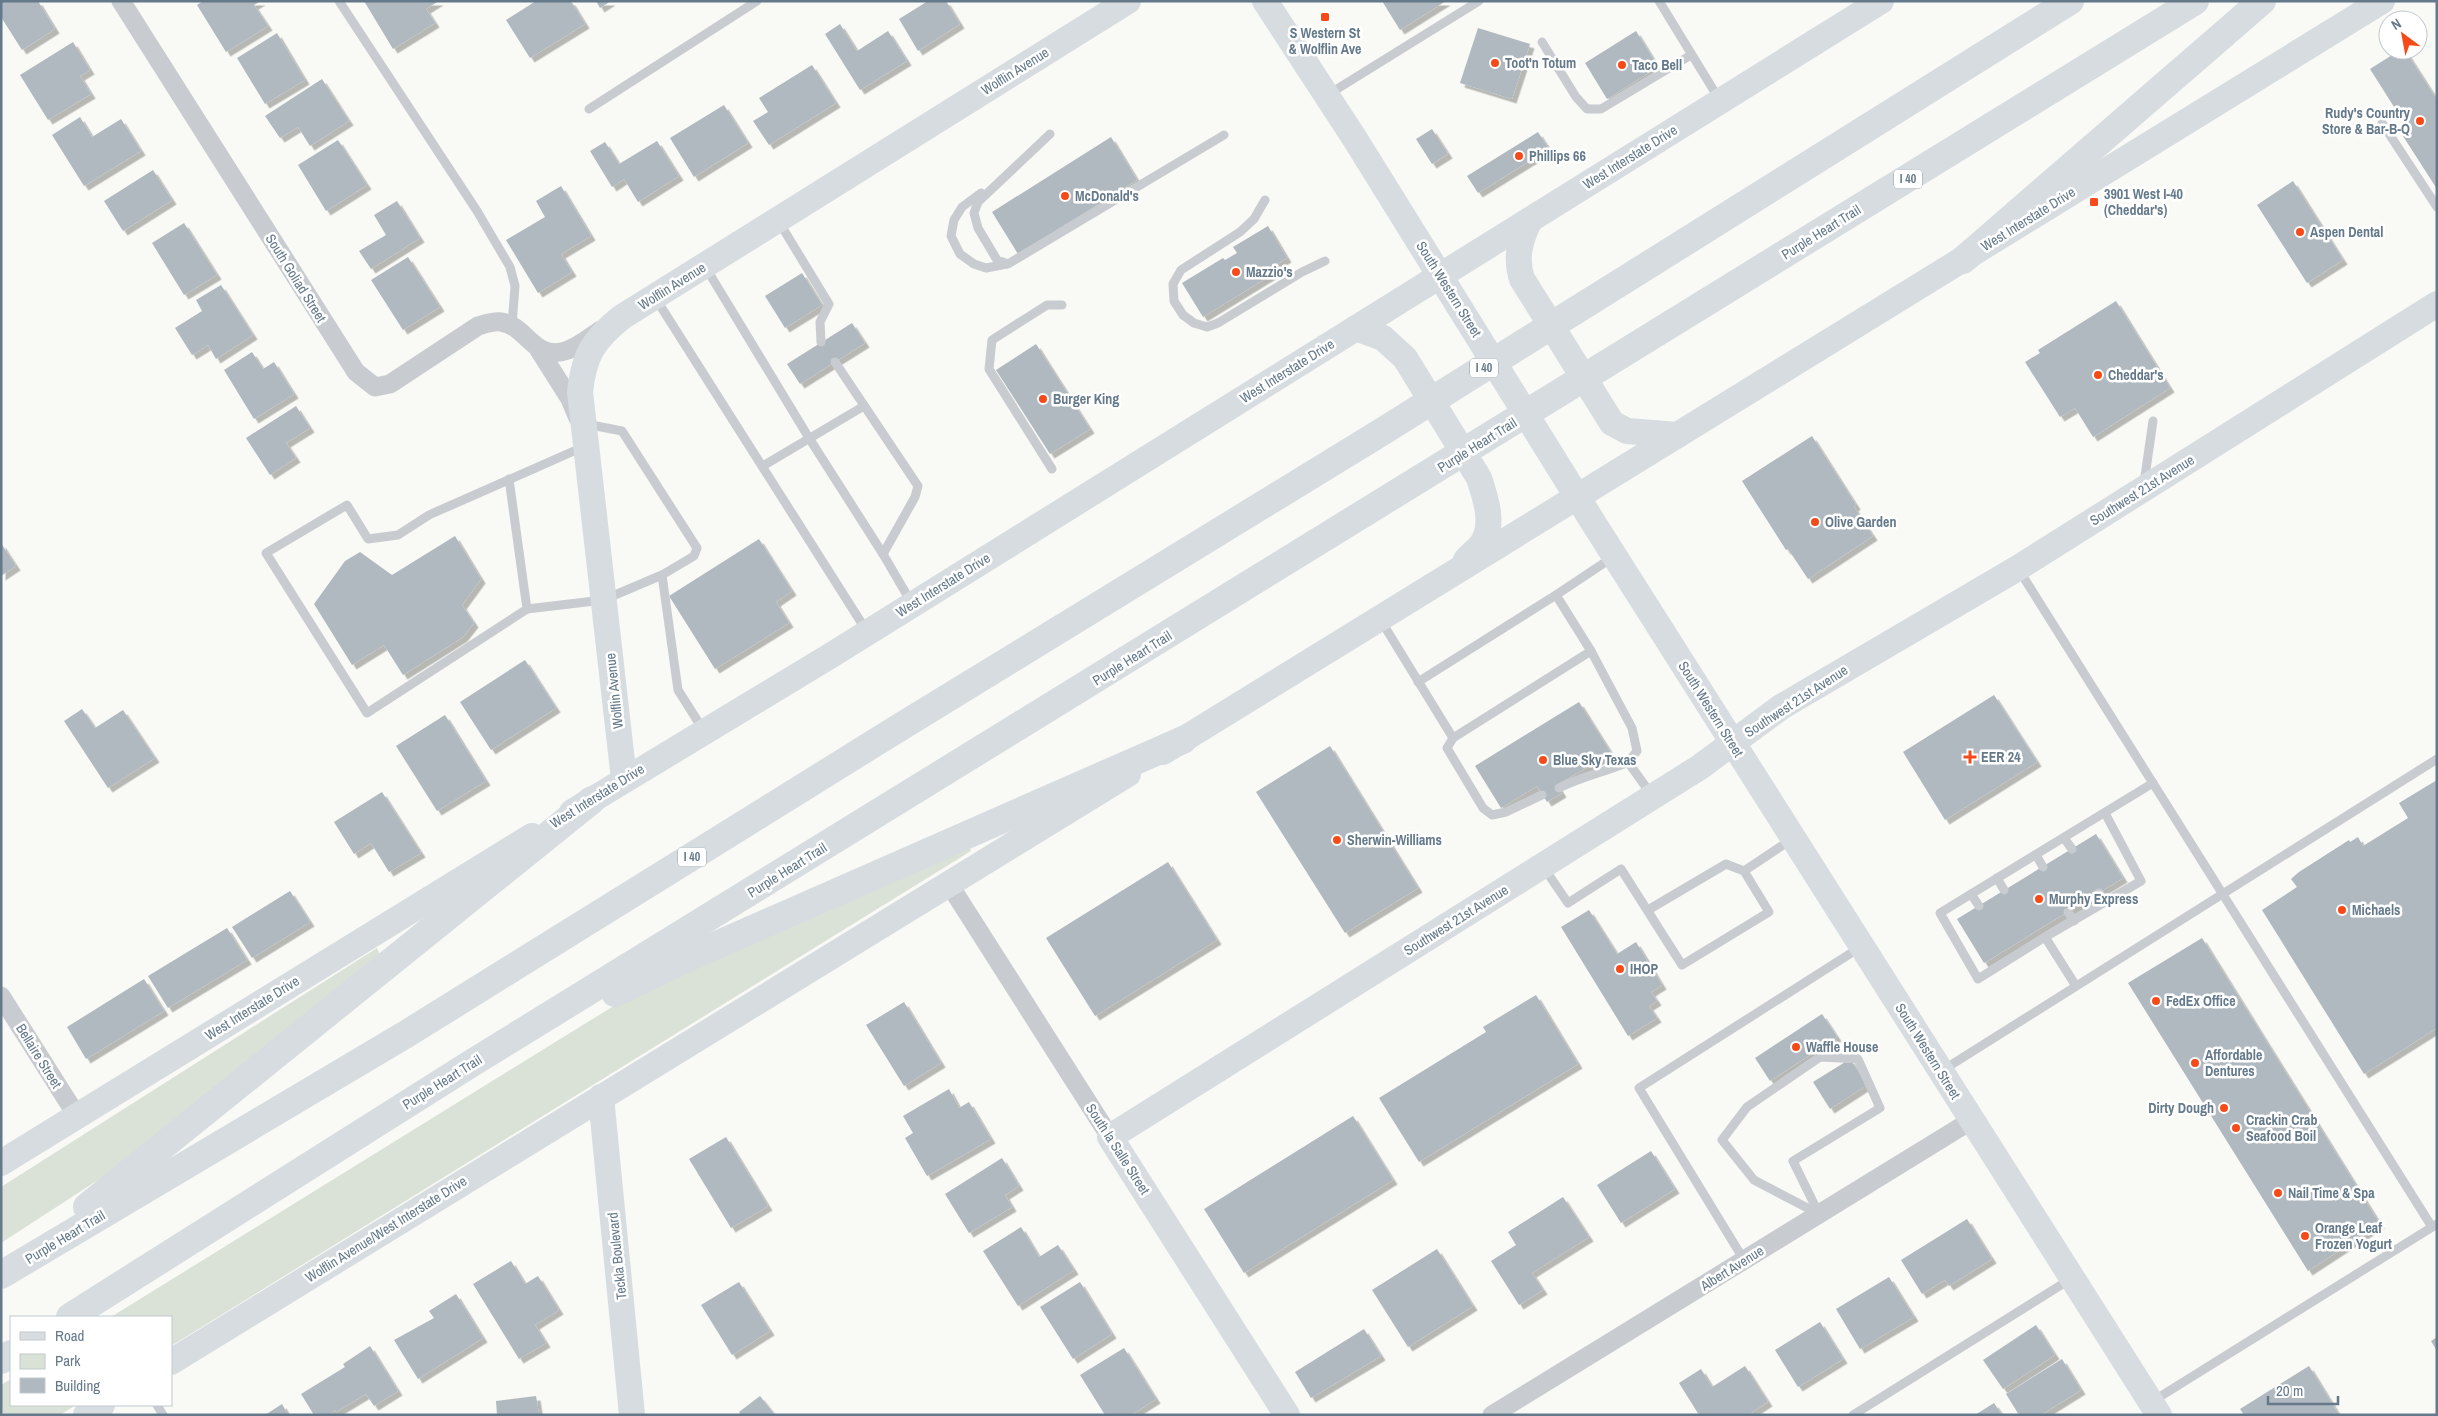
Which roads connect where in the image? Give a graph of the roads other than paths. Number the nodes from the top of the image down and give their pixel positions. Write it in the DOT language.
graph roads {
  1 [pos="122,1"];
  2 [pos="339,1"];
  3 [pos="757,1"];
  4 [pos="1128,1"];
  5 [pos="1265,1"];
  6 [pos="1479,1"];
  7 [pos="1659,1"];
  8 [pos="1881,1"];
  9 [pos="2070,1"];
  10 [pos="2196,1"];
  11 [pos="2262,1"];
  12 [pos="2382,1"];
  13 [pos="1542,42"];
  14 [pos="1691,55"];
  15 [pos="1327,96"];
  16 [pos="1720,101"];
  17 [pos="589,109"];
  18 [pos="2382,123"];
  19 [pos="1050,134"];
  20 [pos="1224,135"];
  21 [pos="1001,178"];
  22 [pos="1265,200"];
  23 [pos="2437,207"];
  24 [pos="778,220"];
  25 [pos="1530,220"];
  26 [pos="1963,260"];
  27 [pos="1325,261"];
  28 [pos="1008,264"];
  29 [pos="704,266"];
  30 [pos="1441,275"];
  31 [pos="655,296"];
  32 [pos="2437,304"];
  33 [pos="1062,305"];
  34 [pos="622,317"];
  35 [pos="512,326"];
  36 [pos="1356,328"];
  37 [pos="821,342"];
  38 [pos="539,350"];
  39 [pos="835,362"];
  40 [pos="864,406"];
  41 [pos="2153,422"];
  42 [pos="1678,435"];
  43 [pos="585,436"];
  44 [pos="809,438"];
  45 [pos="763,466"];
  46 [pos="1052,469"];
  47 [pos="509,479"];
  48 [pos="2144,488"];
  49 [pos="1577,497"];
  50 [pos="883,554"];
  51 [pos="1614,556"];
  52 [pos="2018,568"];
  53 [pos="662,575"];
  54 [pos="1449,576"];
  55 [pos="1556,595"];
  56 [pos="604,600"];
  57 [pos="912,604"];
  58 [pos="527,609"];
  59 [pos="1380,619"];
  60 [pos="868,632"];
  61 [pos="1591,651"];
  62 [pos="1418,682"];
  63 [pos="704,731"];
  64 [pos="1453,738"];
  65 [pos="1183,740"];
  66 [pos="1733,743"];
  67 [pos="2437,758"];
  68 [pos="1628,762"];
  69 [pos="624,779"];
  70 [pos="2153,783"];
  71 [pos="1559,788"];
  72 [pos="1542,795"];
  73 [pos="1653,796"];
  74 [pos="592,800"];
  75 [pos="2105,813"];
  76 [pos="2064,838"];
  77 [pos="1793,839"];
  78 [pos="2072,849"];
  79 [pos="2036,854"];
  80 [pos="1543,865"];
  81 [pos="2042,867"];
  82 [pos="1744,871"];
  83 [pos="1997,878"];
  84 [pos="949,884"];
  85 [pos="2004,890"];
  86 [pos="2099,893"];
  87 [pos="2222,893"];
  88 [pos="1971,894"];
  89 [pos="2105,902"];
  90 [pos="1978,906"];
  91 [pos="1648,910"];
  92 [pos="2068,912"];
  93 [pos="2074,921"];
  94 [pos="2045,937"];
  95 [pos="1862,947"];
  96 [pos="2005,950"];
  97 [pos="2010,959"];
  98 [pos="2076,986"];
  99 [pos="1,996"];
  100 [pos="472,1063"];
  101 [pos="1941,1071"];
  102 [pos="601,1097"];
  103 [pos="77,1116"];
  104 [pos="1972,1120"];
  105 [pos="1110,1137"];
  106 [pos="1,1163"];
  107 [pos="1819,1214"];
  108 [pos="2434,1226"];
  109 [pos="1744,1260"];
  110 [pos="7,1272"];
  111 [pos="2072,1278"];
  112 [pos="72,1316"];
  113 [pos="172,1361"];
  114 [pos="100,1406"];
  115 [pos="2155,1409"];
  116 [pos="86,1415"];
  117 [pos="632,1415"];
  118 [pos="1287,1415"];
  119 [pos="1492,1415"];
  120 [pos="1853,1415"];
  1 -- 35 [label="street, South Goliad Street"];
  2 -- 35 [label="lane"];
  3 -- 17 [label="lane"];
  4 -- 24 [label="main road, Wolflin Avenue"];
  5 -- 15 [label="main road, South Western Street"];
  6 -- 15 [label="lane"];
  7 -- 14 [label="lane"];
  8 -- 16 [label="main road, West Interstate Drive"];
  9 -- 110 [label="highway, Purple Heart Trail / I 40"];
  10 -- 100 [label="highway, Purple Heart Trail / I 40"];
  11 -- 26 [label="highway"];
  12 -- 26 [label="main road, West Interstate Drive"];
  13 -- 14 [label="lane"];
  14 -- 16 [label="lane"];
  15 -- 30 [label="main road, South Western Street"];
  16 -- 25 [label="main road, West Interstate Drive"];
  18 -- 23 [label="lane"];
  19 -- 21 [label="lane"];
  20 -- 28 [label="lane"];
  21 -- 28 [label="lane"];
  21 -- 28 [label="lane"];
  22 -- 27 [label="lane"];
  24 -- 29 [label="main road, Wolflin Avenue"];
  24 -- 37 [label="lane"];
  25 -- 30 [label="main road, West Interstate Drive"];
  25 -- 42 [label="main road"];
  26 -- 42 [label="main road, West Interstate Drive"];
  29 -- 31 [label="main road, Wolflin Avenue"];
  29 -- 44 [label="lane"];
  30 -- 36 [label="main road, West Interstate Drive"];
  30 -- 49 [label="main road, South Western Street"];
  31 -- 34 [label="main road, Wolflin Avenue"];
  31 -- 45 [label="lane"];
  32 -- 48 [label="main road, Southwest 21st Avenue"];
  33 -- 46 [label="lane"];
  34 -- 38 [label="street"];
  34 -- 43 [label="main road, Wolflin Avenue"];
  35 -- 38 [label="street"];
  36 -- 54 [label="main road"];
  36 -- 57 [label="main road, West Interstate Drive"];
  38 -- 43 [label="street"];
  39 -- 40 [label="lane"];
  40 -- 44 [label="lane"];
  40 -- 50 [label="lane"];
  41 -- 48 [label="lane"];
  42 -- 49 [label="main road, West Interstate Drive"];
  43 -- 47 [label="lane"];
  43 -- 53 [label="lane"];
  43 -- 56 [label="main road, Wolflin Avenue"];
  44 -- 45 [label="lane"];
  44 -- 50 [label="lane"];
  45 -- 60 [label="lane"];
  47 -- 58 [label="lane"];
  47 -- 58 [label="lane"];
  48 -- 52 [label="main road, Southwest 21st Avenue"];
  49 -- 51 [label="main road, South Western Street"];
  49 -- 54 [label="main road, West Interstate Drive"];
  50 -- 57 [label="lane"];
  51 -- 55 [label="lane"];
  51 -- 66 [label="main road, South Western Street"];
  52 -- 66 [label="main road, Southwest 21st Avenue"];
  52 -- 70 [label="lane"];
  53 -- 56 [label="lane"];
  53 -- 63 [label="lane"];
  54 -- 59 [label="main road, West Interstate Drive"];
  55 -- 61 [label="lane"];
  55 -- 62 [label="lane"];
  56 -- 58 [label="lane"];
  56 -- 69 [label="main road, Wolflin Avenue"];
  57 -- 60 [label="main road, West Interstate Drive"];
  59 -- 62 [label="lane"];
  59 -- 65 [label="main road, West Interstate Drive"];
  60 -- 63 [label="main road, West Interstate Drive"];
  61 -- 64 [label="lane"];
  61 -- 68 [label="lane"];
  62 -- 64 [label="lane"];
  63 -- 69 [label="main road, West Interstate Drive"];
  64 -- 72 [label="lane"];
  65 -- 84 [label="main road, West Interstate Drive"];
  65 -- 100 [label="highway"];
  66 -- 73 [label="main road, Southwest 21st Avenue"];
  66 -- 77 [label="main road, South Western Street"];
  67 -- 87 [label="lane"];
  68 -- 71 [label="lane"];
  68 -- 73 [label="lane"];
  69 -- 74 [label="main road, West Interstate Drive"];
  70 -- 75 [label="lane"];
  70 -- 87 [label="lane"];
  73 -- 80 [label="main road, Southwest 21st Avenue"];
  74 -- 103 [label="main road, West Interstate Drive"];
  74 -- 110 [label="highway"];
  75 -- 76 [label="lane"];
  75 -- 89 [label="lane"];
  76 -- 78 [label="lane"];
  76 -- 79 [label="lane"];
  77 -- 82 [label="lane"];
  77 -- 95 [label="main road, South Western Street"];
  79 -- 81 [label="lane"];
  79 -- 83 [label="lane"];
  80 -- 91 [label="lane"];
  80 -- 105 [label="main road, Southwest 21st Avenue"];
  82 -- 91 [label="lane"];
  82 -- 91 [label="lane"];
  83 -- 85 [label="lane"];
  83 -- 88 [label="lane"];
  84 -- 102 [label="main road, West Interstate Drive"];
  84 -- 105 [label="street, South la Salle Street"];
  86 -- 89 [label="lane"];
  87 -- 98 [label="lane"];
  87 -- 108 [label="lane"];
  88 -- 90 [label="lane"];
  88 -- 97 [label="lane"];
  89 -- 93 [label="lane"];
  92 -- 93 [label="lane"];
  93 -- 94 [label="lane"];
  94 -- 97 [label="lane"];
  94 -- 98 [label="lane"];
  95 -- 101 [label="main road, South Western Street"];
  95 -- 109 [label="lane"];
  96 -- 97 [label="lane"];
  98 -- 101 [label="lane"];
  99 -- 103 [label="street, Bellaire Street"];
  100 -- 112 [label="highway, Purple Heart Trail / I 40"];
  101 -- 104 [label="main road, South Western Street"];
  102 -- 113 [label="main road, Wolflin Avenue/West Interstate Drive"];
  102 -- 117 [label="main road, Teckla Boulevard"];
  103 -- 106 [label="main road, West Interstate Drive"];
  104 -- 107 [label="street, Albert Avenue"];
  104 -- 111 [label="main road, South Western Street"];
  105 -- 118 [label="main road, South la Salle Street"];
  107 -- 107 [label="lane"];
  107 -- 109 [label="street, Albert Avenue"];
  108 -- 115 [label="lane"];
  109 -- 119 [label="street, Albert Avenue"];
  111 -- 115 [label="main road, South Western Street"];
  111 -- 120 [label="lane"];
  114 -- 116 [label="main road"];
}
